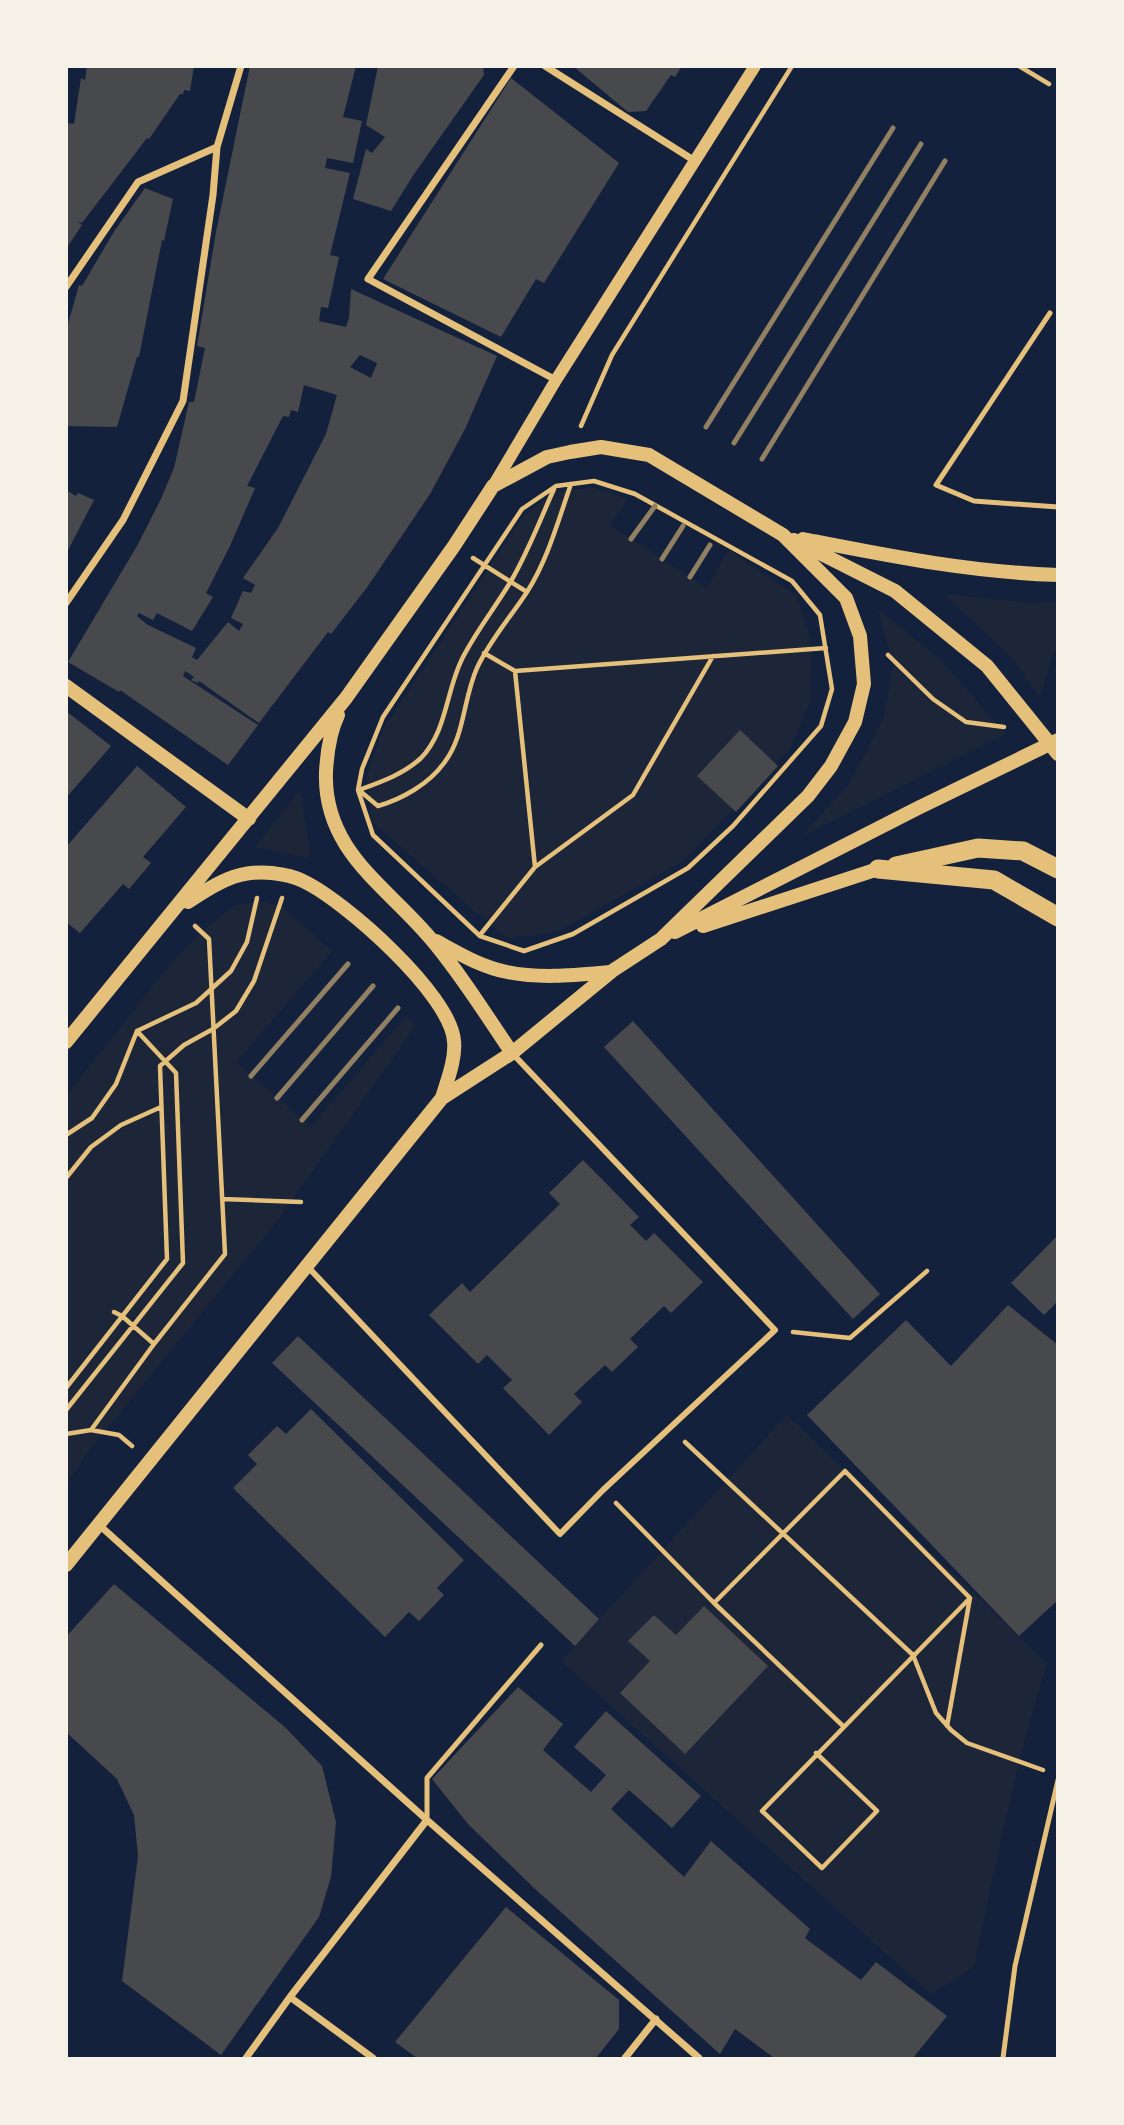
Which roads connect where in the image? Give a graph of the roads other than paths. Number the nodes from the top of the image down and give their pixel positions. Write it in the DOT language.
graph roads {
  1 [pos="241,66"];
  2 [pos="514,66"];
  3 [pos="545,66"];
  4 [pos="755,66"];
  5 [pos="217,146"];
  6 [pos="695,162"];
  7 [pos="66,287"];
  8 [pos="1050,313"];
  9 [pos="556,380"];
  10 [pos="493,486"];
  11 [pos="1058,507"];
  12 [pos="783,534"];
  13 [pos="1058,575"];
  14 [pos="66,603"];
  15 [pos="66,686"];
  16 [pos="346,698"];
  17 [pos="1058,740"];
  18 [pos="1058,754"];
  19 [pos="249,819"];
  20 [pos="878,869"];
  21 [pos="1058,869"];
  22 [pos="176,910"];
  23 [pos="1058,917"];
  24 [pos="432,939"];
  25 [pos="662,939"];
  26 [pos="612,971"];
  27 [pos="66,1042"];
  28 [pos="512,1053"];
  29 [pos="442,1098"];
  30 [pos="307,1266"];
  31 [pos="98,1524"];
  32 [pos="66,1565"];
  33 [pos="541,1645"];
  34 [pos="1058,1780"];
  35 [pos="427,1820"];
  36 [pos="290,1997"];
  37 [pos="656,2019"];
  38 [pos="246,2059"];
  39 [pos="373,2059"];
  40 [pos="625,2059"];
  41 [pos="699,2059"];
  42 [pos="1003,2059"];
  1 -- 5 [label="street"];
  2 -- 9 [label="street"];
  3 -- 6 [label="street"];
  4 -- 6 [label="street"];
  5 -- 7 [label="street"];
  5 -- 14 [label="street"];
  6 -- 9 [label="street"];
  8 -- 11 [label="lane"];
  9 -- 10 [label="street"];
  10 -- 12 [label="main road"];
  10 -- 16 [label="main road"];
  12 -- 13 [label="main road"];
  12 -- 18 [label="main road"];
  12 -- 25 [label="main road"];
  15 -- 19 [label="main road"];
  16 -- 19 [label="main road"];
  16 -- 24 [label="main road"];
  17 -- 25 [label="main road"];
  19 -- 22 [label="main road"];
  20 -- 21 [label="highway"];
  20 -- 23 [label="highway"];
  20 -- 25 [label="main road"];
  22 -- 27 [label="main road"];
  22 -- 29 [label="main road"];
  24 -- 26 [label="main road"];
  24 -- 28 [label="main road"];
  25 -- 26 [label="main road"];
  26 -- 28 [label="main road"];
  28 -- 29 [label="main road"];
  28 -- 30 [label="street"];
  29 -- 30 [label="main road"];
  30 -- 31 [label="main road"];
  31 -- 32 [label="main road"];
  31 -- 35 [label="street"];
  33 -- 35 [label="lane"];
  34 -- 42 [label="lane"];
  35 -- 36 [label="street"];
  35 -- 37 [label="street"];
  36 -- 38 [label="street"];
  36 -- 39 [label="street"];
  37 -- 40 [label="street"];
  37 -- 41 [label="street"];
}
